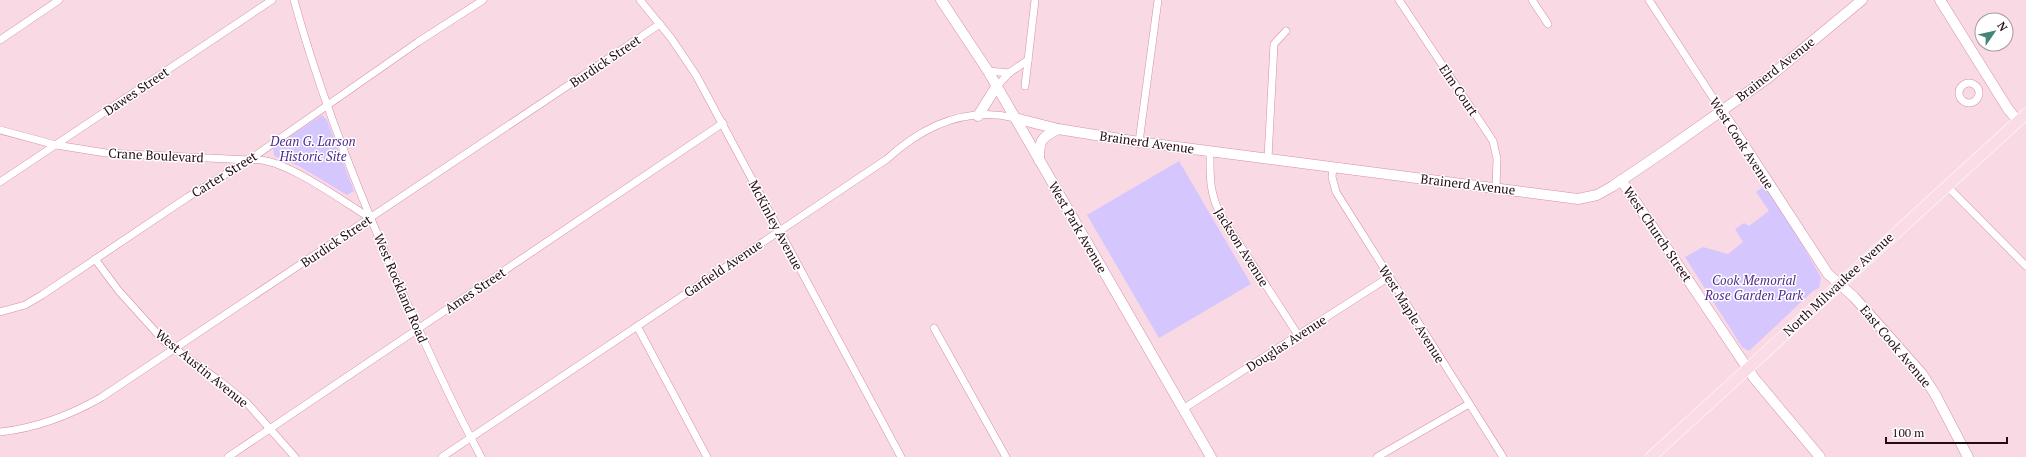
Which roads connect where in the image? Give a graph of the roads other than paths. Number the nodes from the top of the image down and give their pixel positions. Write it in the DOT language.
graph roads {
  1 [pos="59,0"];
  2 [pos="272,0"];
  3 [pos="294,0"];
  4 [pos="483,0"];
  5 [pos="640,0"];
  6 [pos="941,0"];
  7 [pos="1035,0"];
  8 [pos="1158,0"];
  9 [pos="1399,0"];
  10 [pos="1532,0"];
  11 [pos="1648,0"];
  12 [pos="1862,0"];
  13 [pos="1940,0"];
  14 [pos="660,24"];
  15 [pos="1548,24"];
  16 [pos="1286,31"];
  17 [pos="0,40"];
  18 [pos="1028,60"];
  19 [pos="988,71"];
  20 [pos="1009,73"];
  21 [pos="1988,77"];
  22 [pos="1025,86"];
  23 [pos="1976,86"];
  24 [pos="996,87"];
  25 [pos="328,106"];
  26 [pos="1721,110"];
  27 [pos="978,116"];
  28 [pos="2022,117"];
  29 [pos="1015,118"];
  30 [pos="723,123"];
  31 [pos="1058,129"];
  32 [pos="0,130"];
  33 [pos="1139,142"];
  34 [pos="56,145"];
  35 [pos="1210,151"];
  36 [pos="1268,158"];
  37 [pos="249,160"];
  38 [pos="1038,160"];
  39 [pos="1333,167"];
  40 [pos="1621,180"];
  41 [pos="0,182"];
  42 [pos="1946,185"];
  43 [pos="1496,188"];
  44 [pos="370,218"];
  45 [pos="780,231"];
  46 [pos="95,259"];
  47 [pos="2026,266"];
  48 [pos="1389,277"];
  49 [pos="1839,283"];
  50 [pos="0,312"];
  51 [pos="637,326"];
  52 [pos="417,328"];
  53 [pos="934,328"];
  54 [pos="1298,335"];
  55 [pos="175,348"];
  56 [pos="1747,368"];
  57 [pos="1469,404"];
  58 [pos="1183,409"];
  59 [pos="270,428"];
  60 [pos="0,432"];
  61 [pos="471,438"];
  62 [pos="228,457"];
  63 [pos="295,457"];
  64 [pos="442,457"];
  65 [pos="482,457"];
  66 [pos="707,457"];
  67 [pos="901,457"];
  68 [pos="1006,457"];
  69 [pos="1211,457"];
  70 [pos="1377,457"];
  71 [pos="1503,457"];
  72 [pos="1651,457"];
  73 [pos="1820,457"];
  74 [pos="1968,457"];
  1 -- 17 [label="street"];
  2 -- 34 [label="street, Dawes Street"];
  3 -- 25 [label="street, West Rockland Road"];
  4 -- 25 [label="street, Carter Street"];
  5 -- 14 [label="street, McKinley Avenue"];
  6 -- 19 [label="street, West Park Avenue"];
  7 -- 18 [label="street"];
  8 -- 33 [label="street"];
  9 -- 43 [label="street, Elm Court"];
  10 -- 15 [label="street"];
  11 -- 26 [label="street, West Cook Avenue"];
  12 -- 26 [label="street, Brainerd Avenue"];
  13 -- 21 [label="street"];
  14 -- 30 [label="street, McKinley Avenue"];
  14 -- 44 [label="street, Burdick Street"];
  16 -- 36 [label="street"];
  18 -- 20 [label="street"];
  18 -- 22 [label="street"];
  19 -- 20 [label="street"];
  19 -- 24 [label="street, West Park Avenue"];
  20 -- 24 [label="street"];
  21 -- 23 [label="street"];
  21 -- 28 [label="street"];
  24 -- 27 [label="street"];
  24 -- 29 [label="street, West Park Avenue"];
  25 -- 37 [label="street, Carter Street"];
  25 -- 44 [label="street, West Rockland Road"];
  26 -- 40 [label="street, Brainerd Avenue"];
  26 -- 49 [label="street, West Cook Avenue"];
  27 -- 29 [label="street, Garfield Avenue"];
  27 -- 45 [label="street, Garfield Avenue"];
  28 -- 42 [label="main road, North Milwaukee Avenue"];
  29 -- 31 [label="street, Brainerd Avenue"];
  29 -- 38 [label="street, West Park Avenue"];
  30 -- 45 [label="street, McKinley Avenue"];
  30 -- 52 [label="street, Ames Street"];
  31 -- 33 [label="street, Brainerd Avenue"];
  31 -- 38 [label="street"];
  32 -- 34 [label="street, Crane Boulevard"];
  33 -- 35 [label="street, Brainerd Avenue"];
  34 -- 37 [label="street, Crane Boulevard"];
  34 -- 41 [label="street, Dawes Street"];
  35 -- 36 [label="street, Brainerd Avenue"];
  35 -- 54 [label="street, Jackson Avenue"];
  36 -- 39 [label="street, Brainerd Avenue"];
  37 -- 44 [label="street, Crane Boulevard"];
  37 -- 46 [label="street, Carter Street"];
  38 -- 58 [label="street, West Park Avenue"];
  39 -- 43 [label="street, Brainerd Avenue"];
  39 -- 48 [label="street, West Maple Avenue"];
  40 -- 43 [label="street, Brainerd Avenue"];
  40 -- 56 [label="street, West Church Street"];
  42 -- 47 [label="street"];
  42 -- 49 [label="main road, North Milwaukee Avenue"];
  44 -- 52 [label="street, West Rockland Road"];
  44 -- 55 [label="street, Burdick Street"];
  45 -- 51 [label="street, Garfield Avenue"];
  45 -- 67 [label="street, McKinley Avenue"];
  46 -- 50 [label="street, Carter Street"];
  46 -- 55 [label="street, West Austin Avenue"];
  48 -- 54 [label="street, Douglas Avenue"];
  48 -- 57 [label="street, West Maple Avenue"];
  49 -- 56 [label="main road, North Milwaukee Avenue"];
  49 -- 74 [label="street, East Cook Avenue"];
  51 -- 61 [label="street, Garfield Avenue"];
  51 -- 66 [label="street"];
  52 -- 59 [label="street, Ames Street"];
  52 -- 61 [label="street, West Rockland Road"];
  53 -- 68 [label="street"];
  54 -- 58 [label="street, Douglas Avenue"];
  55 -- 59 [label="street, West Austin Avenue"];
  55 -- 60 [label="street, Burdick Street"];
  56 -- 72 [label="main road, North Milwaukee Avenue"];
  56 -- 73 [label="street, West Church Street"];
  57 -- 70 [label="street"];
  57 -- 71 [label="street, West Maple Avenue"];
  58 -- 69 [label="street, West Park Avenue"];
  59 -- 62 [label="street, Ames Street"];
  59 -- 63 [label="street, West Austin Avenue"];
  61 -- 64 [label="street, Garfield Avenue"];
  61 -- 65 [label="street, West Rockland Road"];
}
